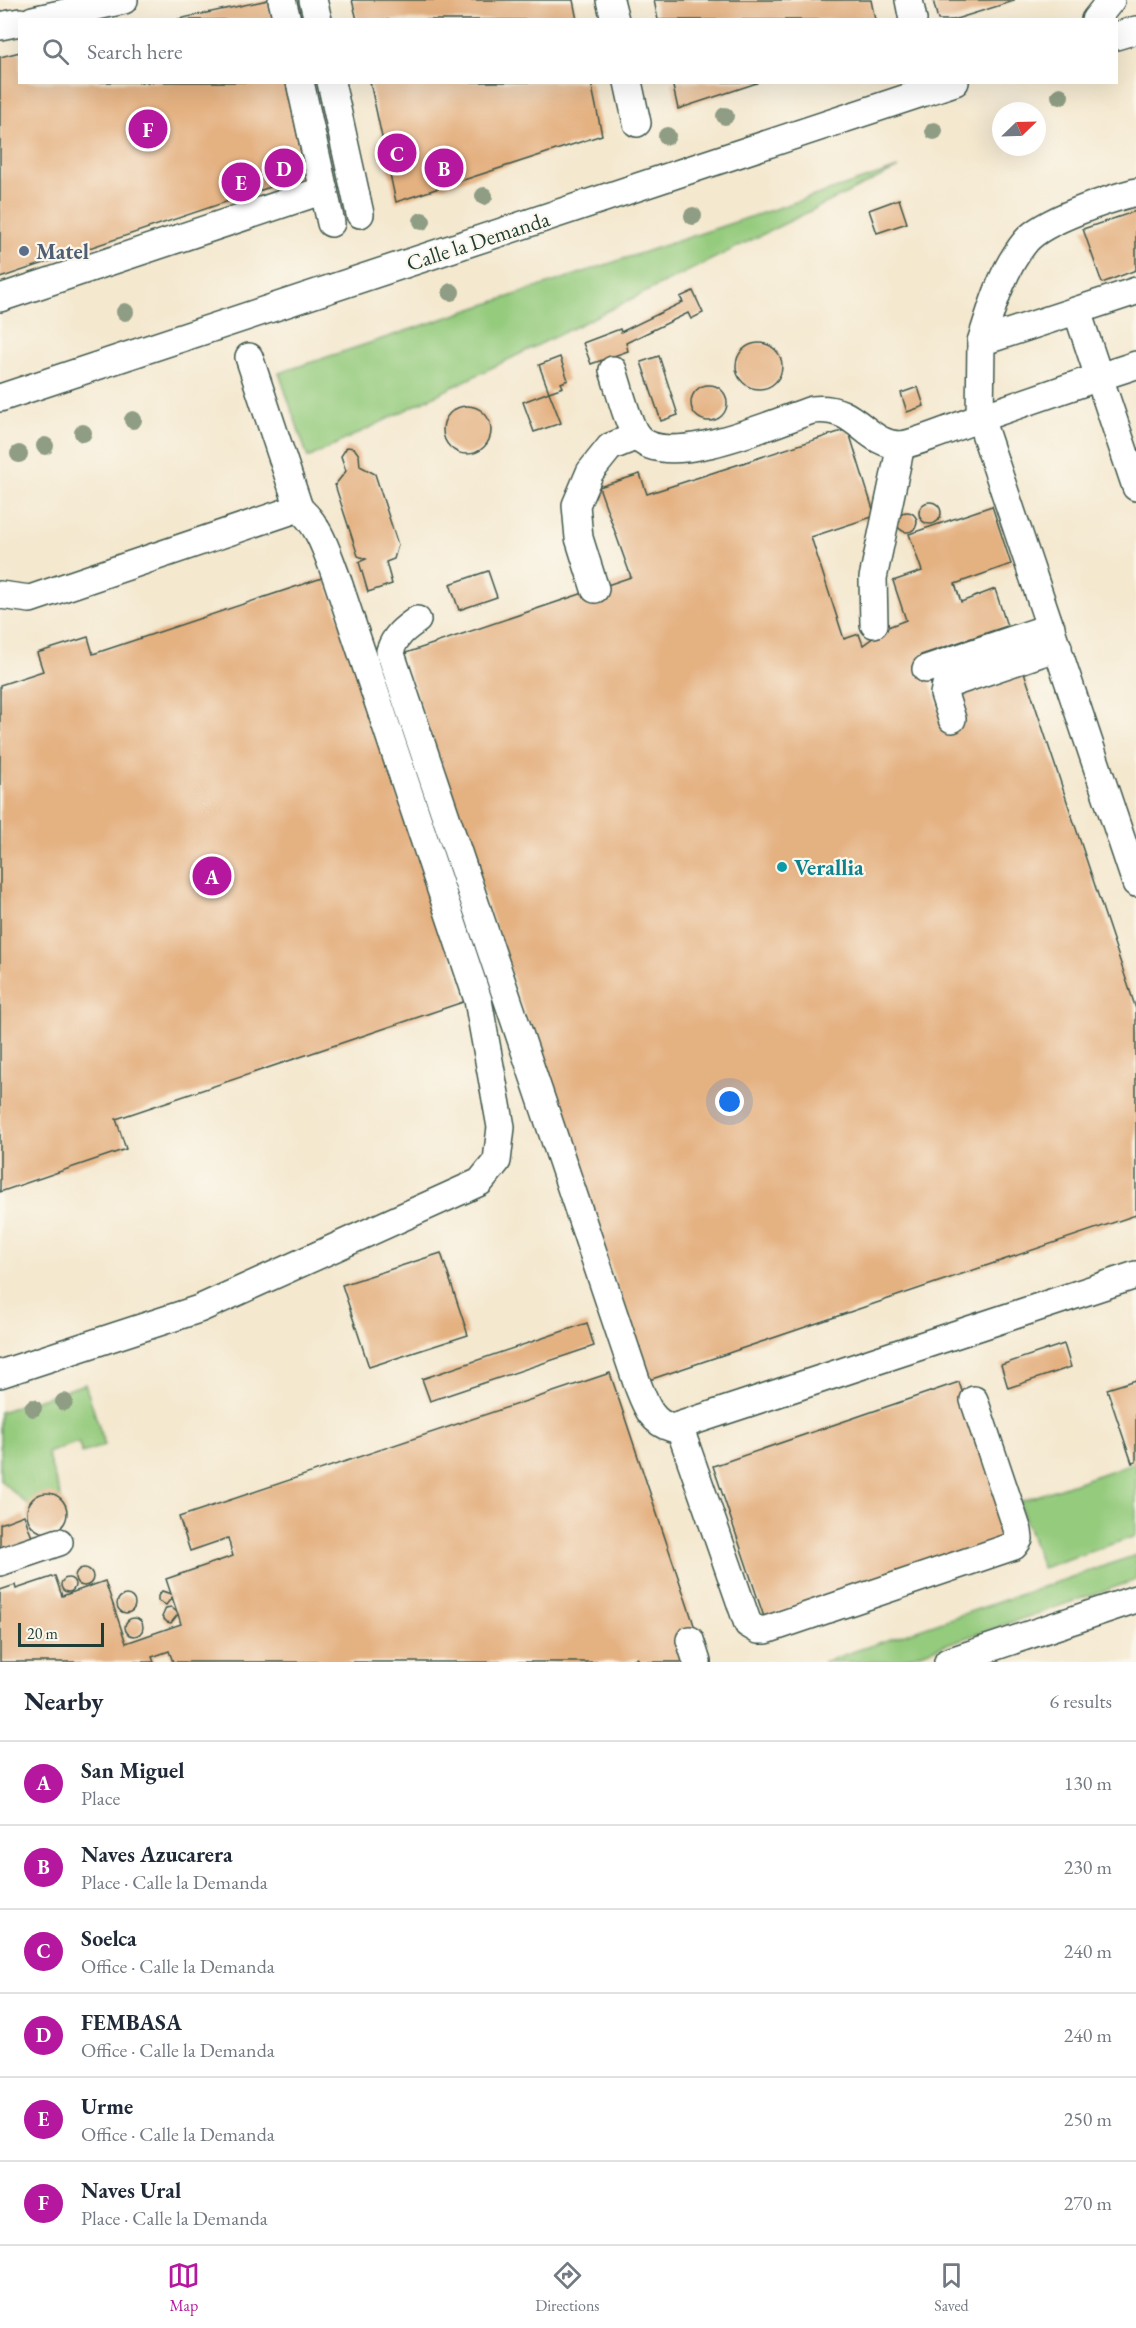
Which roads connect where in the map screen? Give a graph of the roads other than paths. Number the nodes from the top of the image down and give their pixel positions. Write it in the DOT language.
graph roads {
  1 [pos="124,0"];
  2 [pos="282,0"];
  3 [pos="313,0"];
  4 [pos="610,0"];
  5 [pos="909,0"];
  6 [pos="1111,0"];
  7 [pos="42,18"];
  8 [pos="286,18"];
  9 [pos="318,18"];
  10 [pos="614,18"];
  11 [pos="913,18"];
  12 [pos="1097,18"];
  13 [pos="18,22"];
  14 [pos="0,26"];
  15 [pos="1136,30"];
  16 [pos="1118,35"];
  17 [pos="300,84"];
  18 [pos="331,84"];
  19 [pos="628,84"];
  20 [pos="950,84"];
  21 [pos="637,123"];
  22 [pos="324,190"];
  23 [pos="1136,192"];
  24 [pos="360,214"];
  25 [pos="331,223"];
  26 [pos="1136,291"];
  27 [pos="0,298"];
  28 [pos="1077,311"];
  29 [pos="981,342"];
  30 [pos="249,357"];
  31 [pos="1136,364"];
  32 [pos="613,370"];
  33 [pos="1099,377"];
  34 [pos="0,398"];
  35 [pos="980,418"];
  36 [pos="637,435"];
  37 [pos="901,445"];
  38 [pos="1136,487"];
  39 [pos="299,508"];
  40 [pos="595,589"];
  41 [pos="0,595"];
  42 [pos="417,620"];
  43 [pos="874,624"];
  44 [pos="1054,637"];
  45 [pos="926,669"];
  46 [pos="952,719"];
  47 [pos="1136,883"];
  48 [pos="1135,1279"];
  49 [pos="0,1374"];
  50 [pos="974,1400"];
  51 [pos="679,1426"];
  52 [pos="59,1542"];
  53 [pos="0,1562"];
  54 [pos="1136,1599"];
  55 [pos="948,1662"];
  1 -- 7 [label="street"];
  2 -- 8 [label="street"];
  3 -- 9 [label="street"];
  4 -- 10 [label="street"];
  5 -- 11 [label="street"];
  6 -- 12 [label="street"];
  13 -- 14 [label="street"];
  15 -- 16 [label="street"];
  17 -- 22 [label="street"];
  18 -- 24 [label="street"];
  19 -- 21 [label="street"];
  20 -- 34 [label="street, Calle la Demanda"];
  22 -- 25 [label="street"];
  22 -- 27 [label="street"];
  23 -- 29 [label="street"];
  26 -- 28 [label="street"];
  28 -- 29 [label="street"];
  28 -- 33 [label="street"];
  29 -- 35 [label="street"];
  30 -- 39 [label="street"];
  31 -- 33 [label="street"];
  32 -- 36 [label="street"];
  33 -- 35 [label="street"];
  33 -- 38 [label="street"];
  35 -- 37 [label="street"];
  35 -- 44 [label="street"];
  36 -- 37 [label="street"];
  36 -- 40 [label="street"];
  37 -- 43 [label="street"];
  39 -- 41 [label="street"];
  39 -- 49 [label="street"];
  42 -- 51 [label="street"];
  44 -- 45 [label="street"];
  44 -- 46 [label="street"];
  44 -- 47 [label="street"];
  48 -- 51 [label="street"];
  50 -- 51 [label="street"];
  52 -- 53 [label="street"];
  54 -- 55 [label="street"];
}
